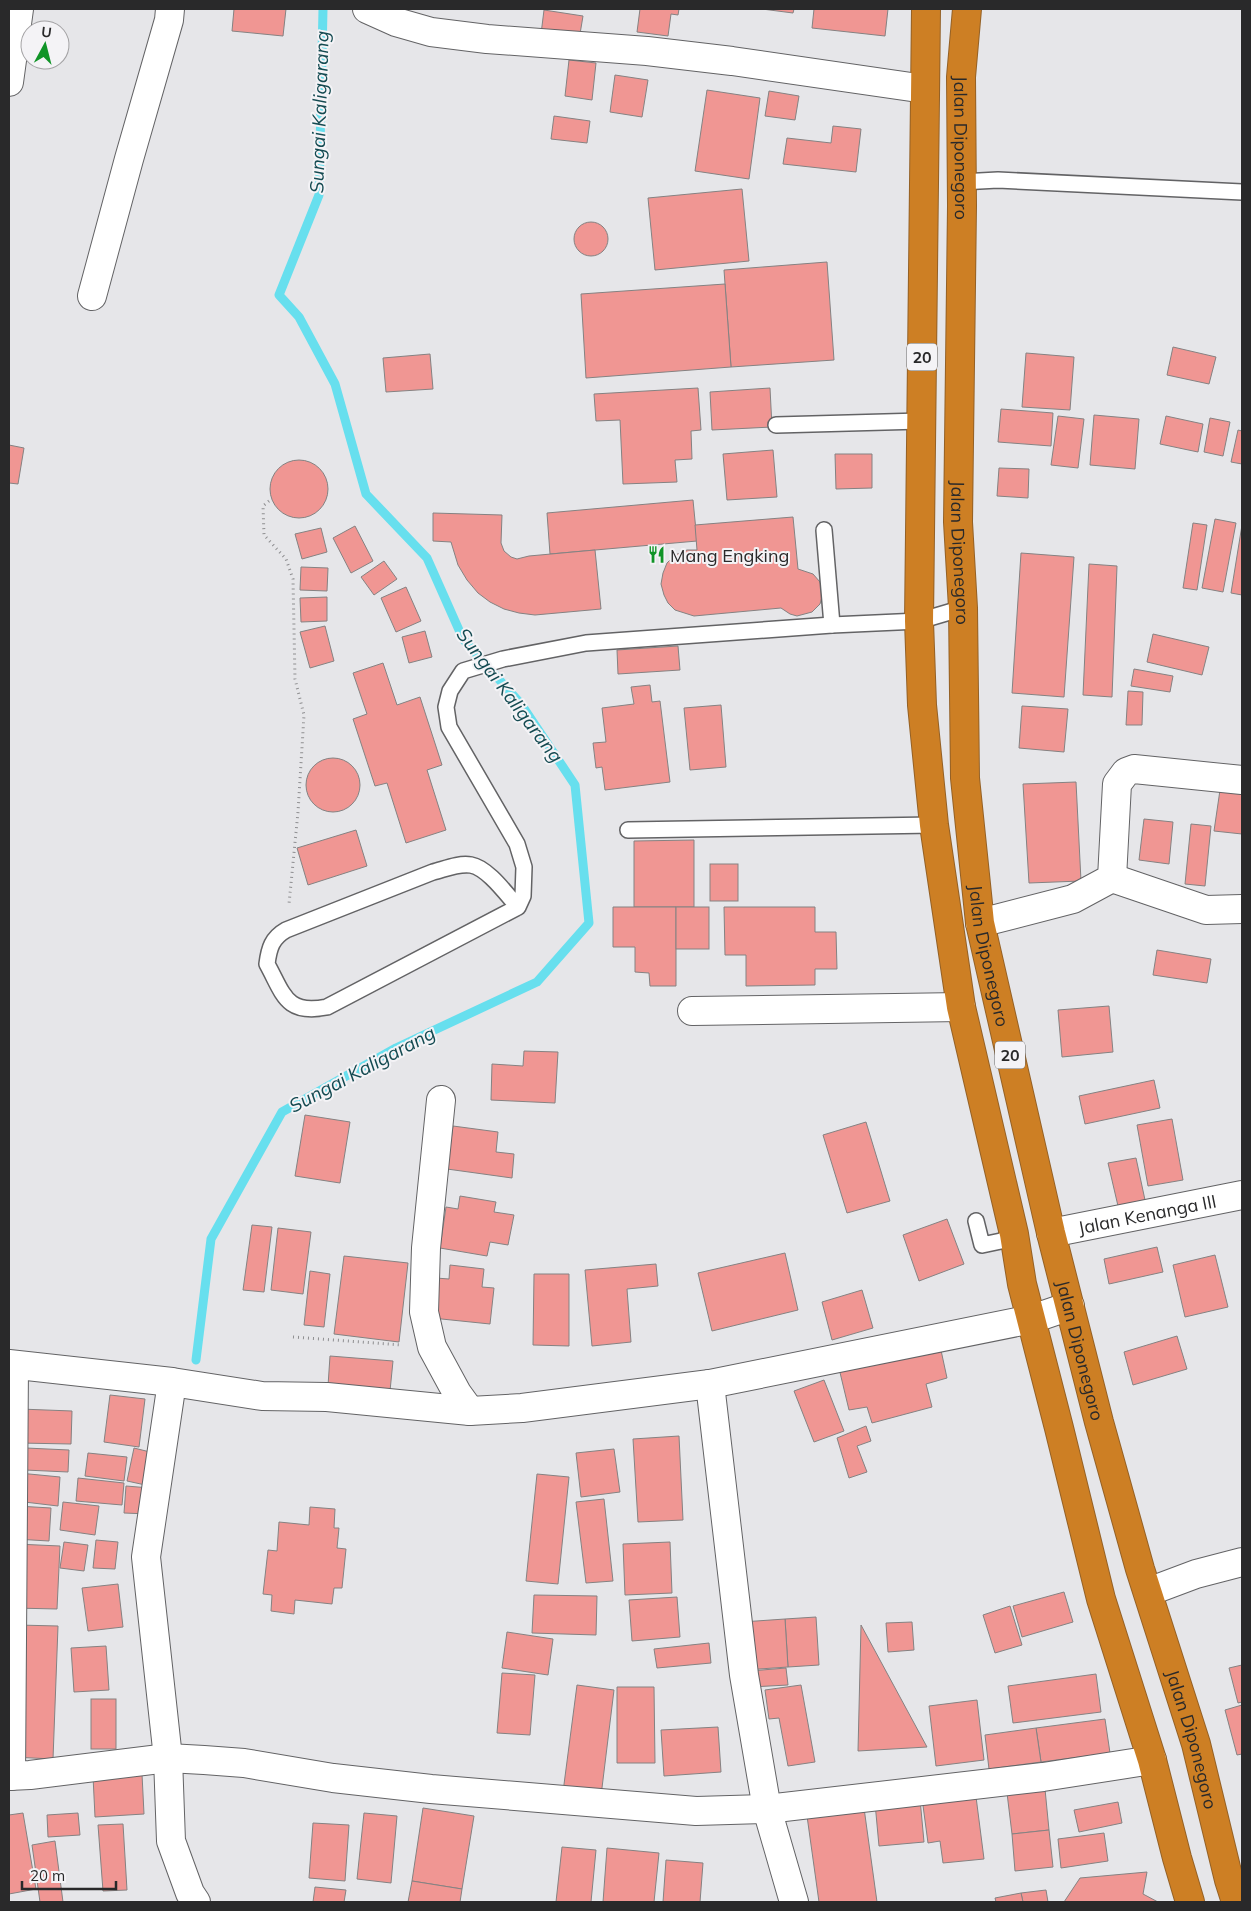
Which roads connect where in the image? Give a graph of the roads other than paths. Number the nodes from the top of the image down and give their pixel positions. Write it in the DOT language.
graph roads {
  1 [pos="19,9"];
  2 [pos="170,9"];
  3 [pos="367,9"];
  4 [pos="926,9"];
  5 [pos="966,9"];
  6 [pos="9,82"];
  7 [pos="925,89"];
  8 [pos="961,182"];
  9 [pos="925,188"];
  10 [pos="1242,192"];
  11 [pos="92,296"];
  12 [pos="921,421"];
  13 [pos="776,425"];
  14 [pos="824,530"];
  15 [pos="963,608"];
  16 [pos="919,621"];
  17 [pos="832,625"];
  18 [pos="1242,780"];
  19 [pos="934,825"];
  20 [pos="628,830"];
  21 [pos="1112,878"];
  22 [pos="518,907"];
  23 [pos="1242,909"];
  24 [pos="980,923"];
  25 [pos="961,1007"];
  26 [pos="692,1011"];
  27 [pos="441,1100"];
  28 [pos="1242,1195"];
  29 [pos="976,1220"];
  30 [pos="1051,1233"];
  31 [pos="1014,1234"];
  32 [pos="1070,1306"];
  33 [pos="1032,1319"];
  34 [pos="12,1364"];
  35 [pos="172,1382"];
  36 [pos="710,1384"];
  37 [pos="470,1411"];
  38 [pos="1242,1562"];
  39 [pos="1148,1592"];
  40 [pos="168,1758"];
  41 [pos="1152,1760"];
  42 [pos="10,1776"];
  43 [pos="767,1809"];
  44 [pos="1236,1886"];
  45 [pos="196,1902"];
  46 [pos="794,1902"];
  47 [pos="1190,1902"];
  1 -- 6 [label="street"];
  2 -- 11 [label="street"];
  3 -- 7 [label="street"];
  4 -- 7 [label="highway, Jalan Diponegoro / 20"];
  5 -- 8 [label="highway, Jalan Diponegoro / 20"];
  7 -- 9 [label="highway, Jalan Diponegoro / 20"];
  8 -- 9 [label="highway"];
  8 -- 10 [label="lane"];
  8 -- 15 [label="highway, Jalan Diponegoro / 20"];
  9 -- 12 [label="highway, Jalan Diponegoro / 20"];
  12 -- 13 [label="lane"];
  12 -- 16 [label="highway, Jalan Diponegoro / 20"];
  14 -- 17 [label="lane"];
  15 -- 16 [label="lane"];
  15 -- 24 [label="highway, Jalan Diponegoro / 20"];
  16 -- 17 [label="lane"];
  16 -- 19 [label="highway, Jalan Diponegoro / 20"];
  17 -- 22 [label="lane"];
  18 -- 21 [label="street"];
  19 -- 20 [label="lane"];
  19 -- 25 [label="highway, Jalan Diponegoro / 20"];
  21 -- 23 [label="street"];
  21 -- 24 [label="street"];
  22 -- 22 [label="lane"];
  24 -- 30 [label="highway, Jalan Diponegoro / 20"];
  25 -- 26 [label="street"];
  25 -- 31 [label="highway, Jalan Diponegoro / 20"];
  27 -- 37 [label="street"];
  28 -- 30 [label="street, Jalan Kenanga III"];
  29 -- 31 [label="lane"];
  30 -- 32 [label="highway, Jalan Diponegoro / 20"];
  31 -- 33 [label="highway, Jalan Diponegoro / 20"];
  32 -- 33 [label="street"];
  32 -- 39 [label="highway, Jalan Diponegoro / 20"];
  33 -- 36 [label="street"];
  33 -- 41 [label="highway, Jalan Diponegoro / 20"];
  34 -- 35 [label="street"];
  34 -- 42 [label="street"];
  35 -- 37 [label="street"];
  35 -- 40 [label="street"];
  36 -- 37 [label="street"];
  36 -- 43 [label="street"];
  38 -- 39 [label="street"];
  39 -- 44 [label="highway, Jalan Diponegoro / 20"];
  40 -- 42 [label="street"];
  40 -- 43 [label="street"];
  40 -- 45 [label="street"];
  41 -- 43 [label="street"];
  41 -- 47 [label="highway, Jalan Diponegoro / 20"];
  43 -- 46 [label="street"];
}
